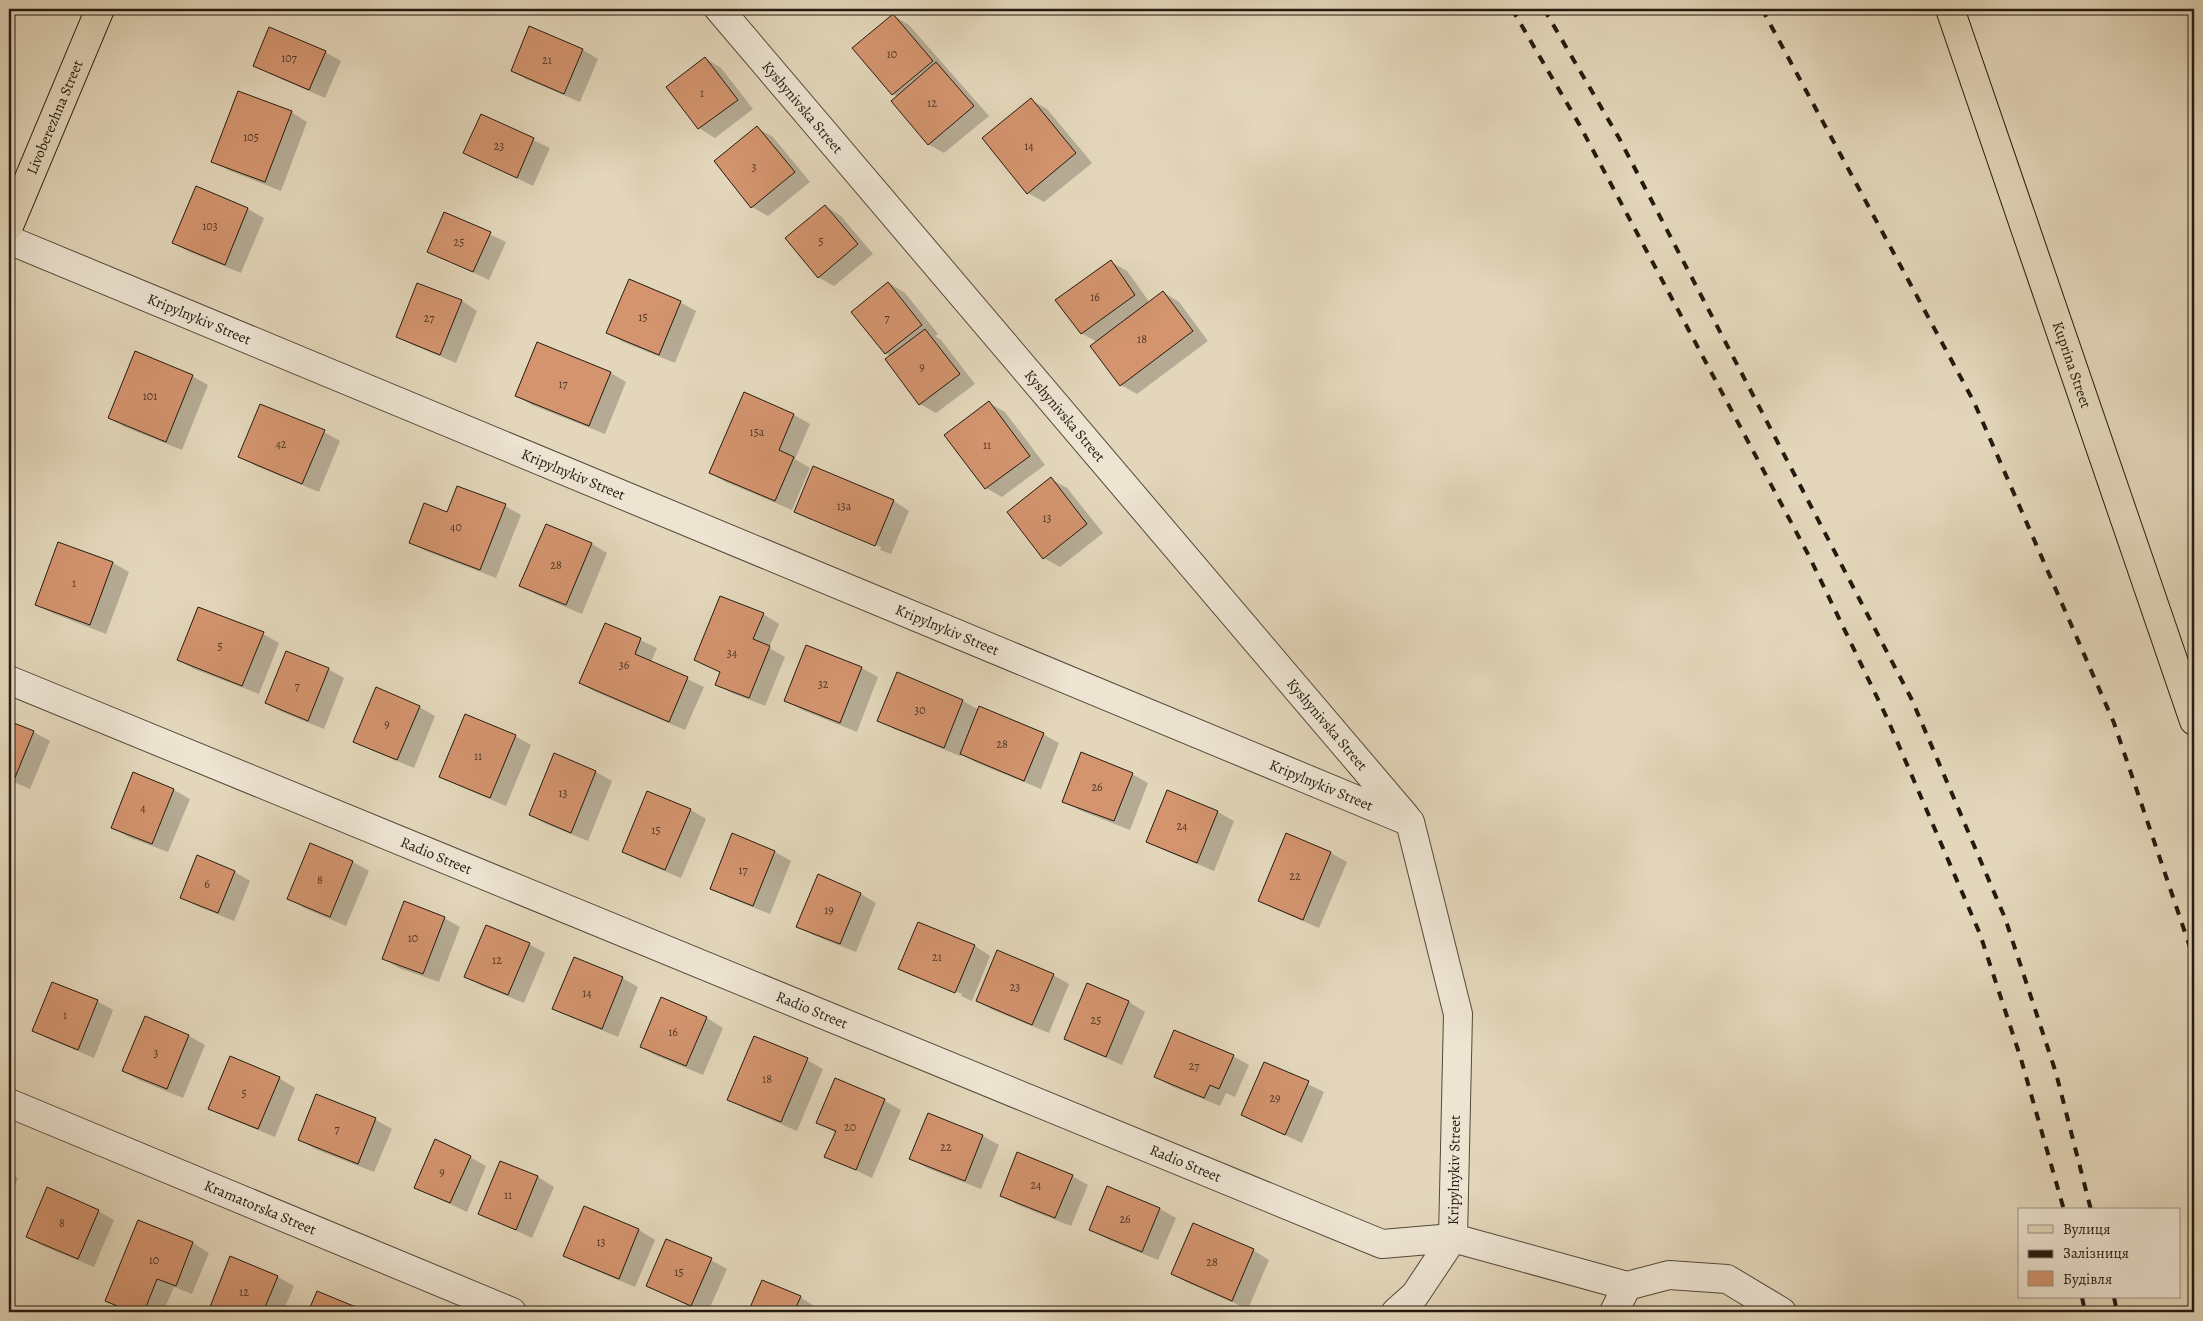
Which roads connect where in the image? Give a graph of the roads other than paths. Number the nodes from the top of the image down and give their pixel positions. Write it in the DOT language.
graph roads {
  1 [pos="100,9"];
  2 [pos="719,9"];
  3 [pos="1950,9"];
  4 [pos="9,226"];
  5 [pos="9,240"];
  6 [pos="9,680"];
  7 [pos="2194,722"];
  8 [pos="1410,822"];
  9 [pos="9,1103"];
  10 [pos="1453,1238"];
  11 [pos="1627,1286"];
  12 [pos="512,1312"];
  13 [pos="1396,1312"];
  14 [pos="1614,1312"];
  15 [pos="1782,1312"];
  1 -- 4 [label="main road, Livoberezhna Street"];
  2 -- 8 [label="street, Kyshynivska Street"];
  3 -- 7 [label="main road, Kuprina Street"];
  5 -- 8 [label="street, Kripylnykiv Street"];
  6 -- 10 [label="street, Radio Street"];
  8 -- 10 [label="street, Kripylnykiv Street"];
  9 -- 12 [label="street, Kramatorska Street"];
  10 -- 11 [label="street, Radio Street"];
  10 -- 13 [label="street, Kripylnykiv Street"];
  11 -- 14 [label="street"];
  11 -- 15 [label="street"];
}
